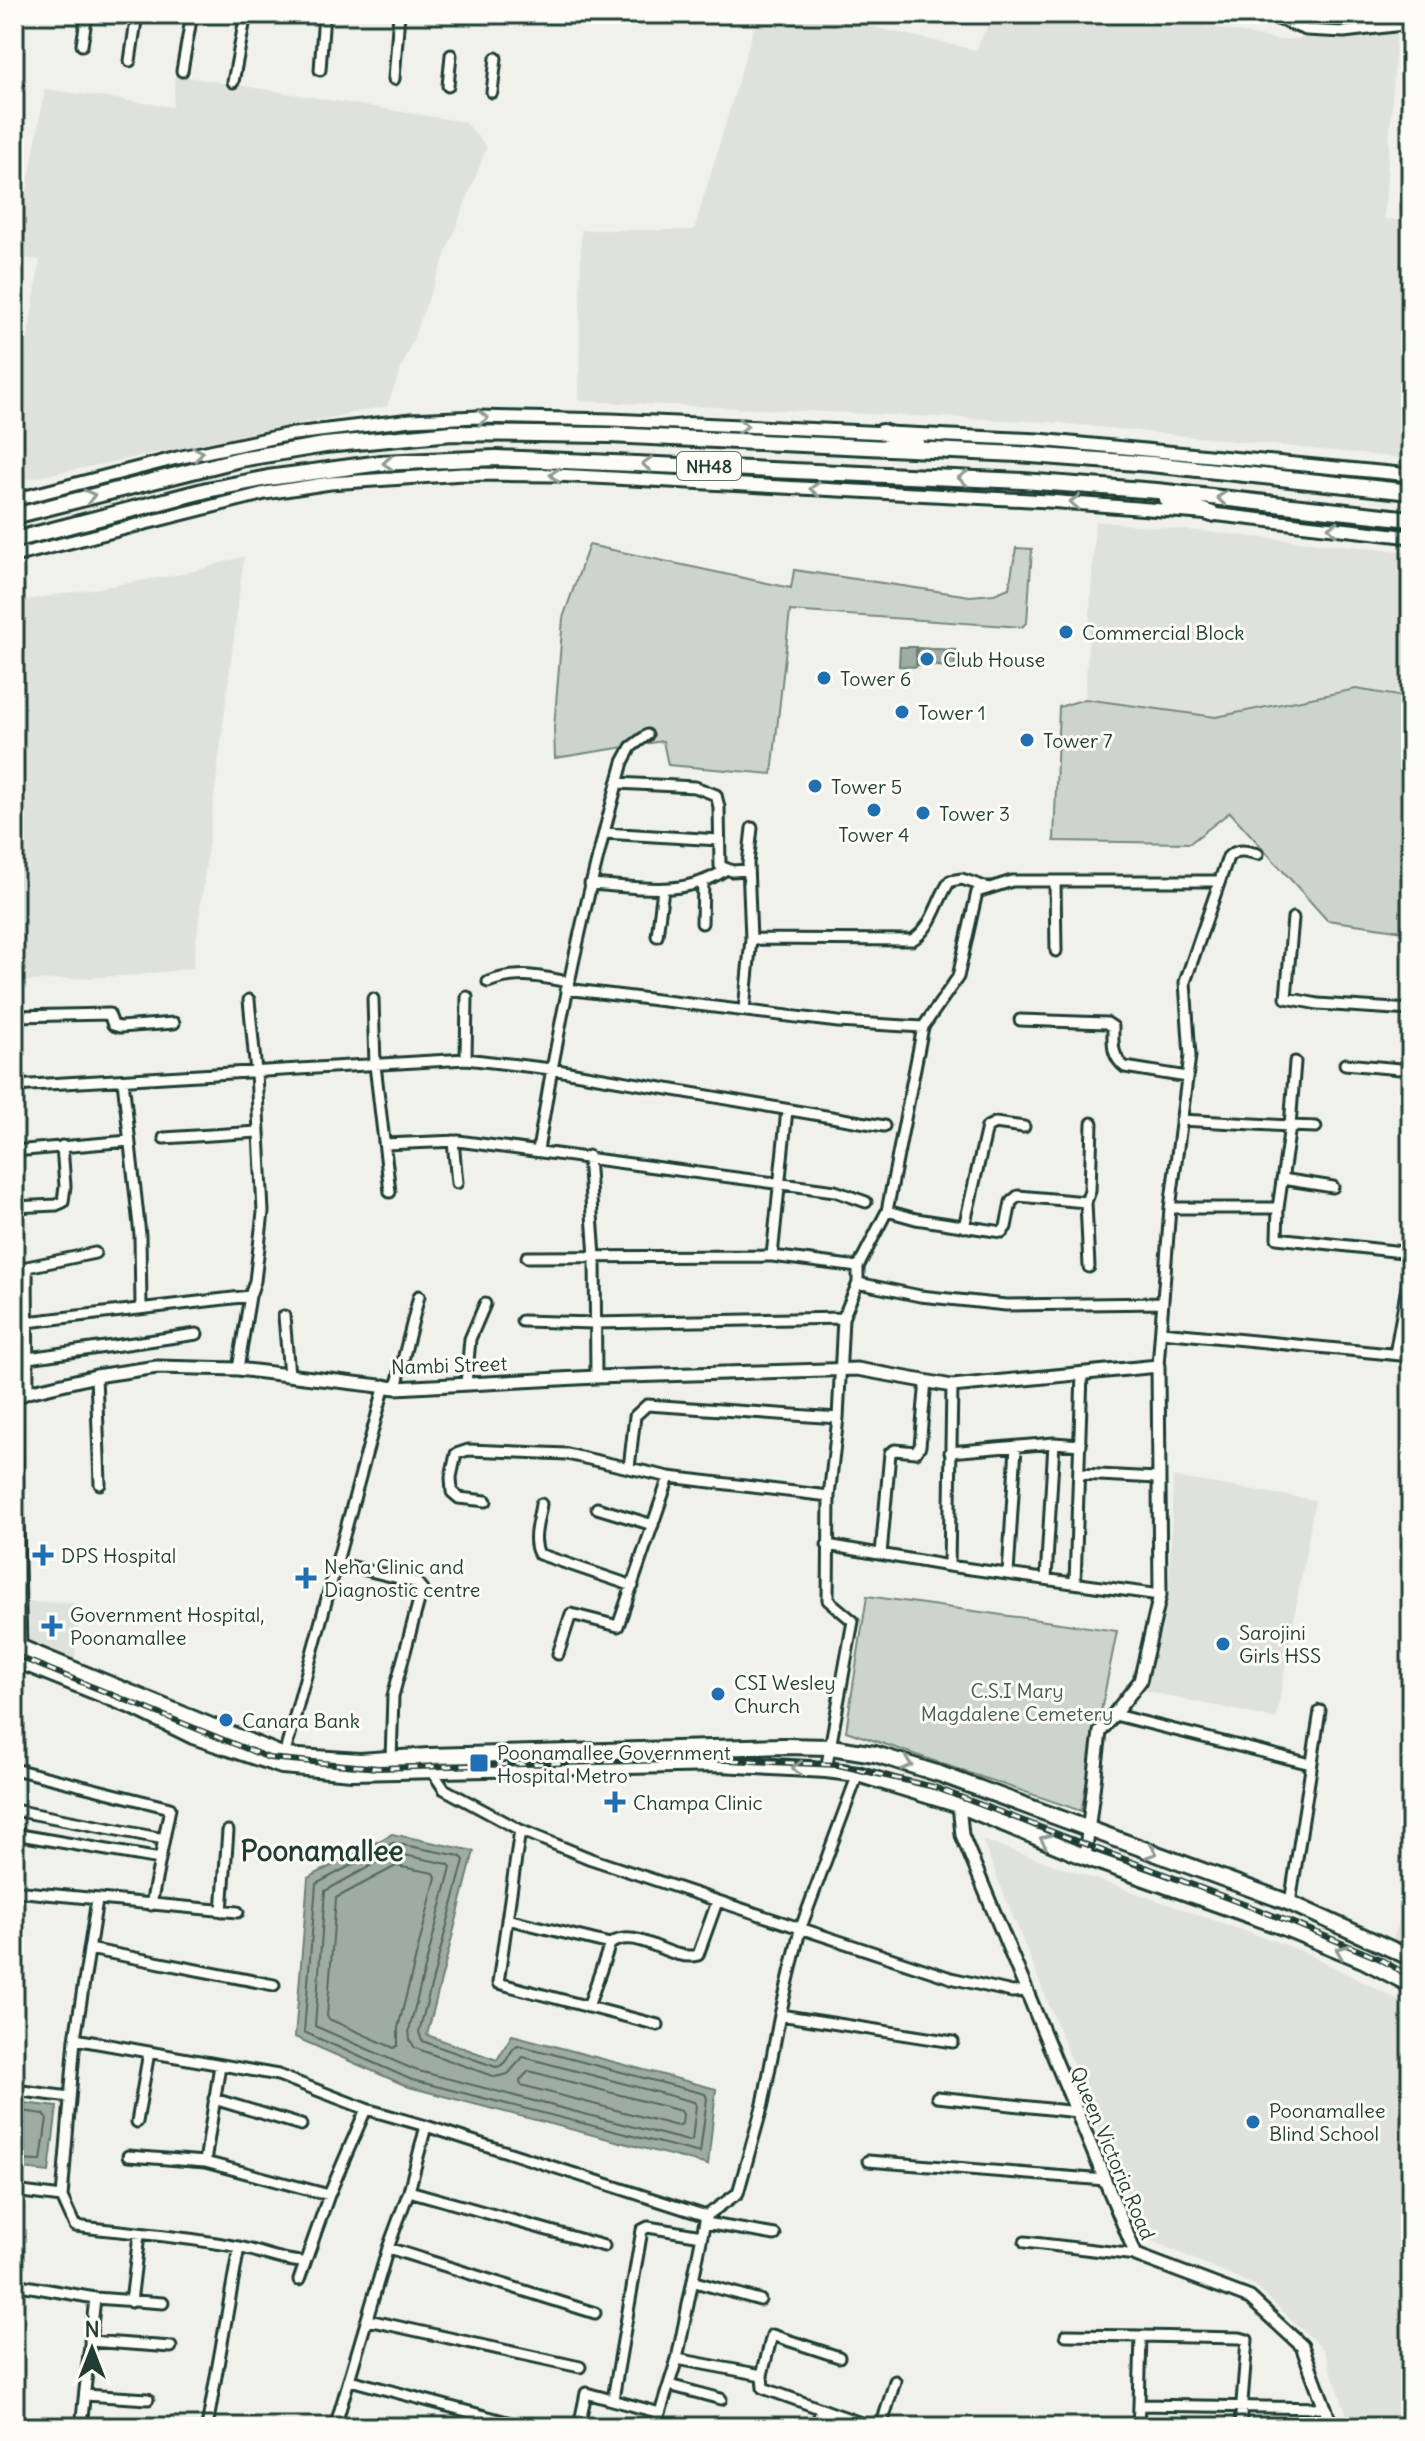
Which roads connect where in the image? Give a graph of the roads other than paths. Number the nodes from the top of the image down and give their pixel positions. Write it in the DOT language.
graph roads {
  1 [pos="87,14"];
  2 [pos="137,14"];
  3 [pos="192,14"];
  4 [pos="246,14"];
  5 [pos="324,14"];
  6 [pos="399,14"];
  7 [pos="1265,14"];
  8 [pos="1411,24"];
  9 [pos="82,45"];
  10 [pos="451,55"];
  11 [pos="496,58"];
  12 [pos="130,61"];
  13 [pos="320,70"];
  14 [pos="182,71"];
  15 [pos="394,79"];
  16 [pos="233,82"];
  17 [pos="448,86"];
  18 [pos="492,92"];
  19 [pos="882,432"];
  20 [pos="978,452"];
  21 [pos="1411,475"];
  22 [pos="1125,489"];
  23 [pos="1411,492"];
  24 [pos="14,500"];
  25 [pos="1212,514"];
  26 [pos="14,516"];
  27 [pos="1411,519"];
  28 [pos="1411,537"];
  29 [pos="14,540"];
  30 [pos="14,556"];
  31 [pos="647,735"];
  32 [pos="617,783"];
  33 [pos="752,828"];
  34 [pos="604,833"];
  35 [pos="719,840"];
  36 [pos="1258,854"];
  37 [pos="725,870"];
  38 [pos="748,870"];
  39 [pos="1055,881"];
  40 [pos="1218,881"];
  41 [pos="703,882"];
  42 [pos="590,884"];
  43 [pos="990,888"];
  44 [pos="663,889"];
  45 [pos="1293,918"];
  46 [pos="702,923"];
  47 [pos="657,936"];
  48 [pos="751,939"];
  49 [pos="1056,951"];
  50 [pos="488,982"];
  51 [pos="567,985"];
  52 [pos="467,997"];
  53 [pos="373,999"];
  54 [pos="249,1000"];
  55 [pos="744,1010"];
  56 [pos="1411,1010"];
  57 [pos="14,1016"];
  58 [pos="1020,1020"];
  59 [pos="174,1023"];
  60 [pos="923,1027"];
  61 [pos="466,1059"];
  62 [pos="1295,1062"];
  63 [pos="1345,1064"];
  64 [pos="375,1065"];
  65 [pos="551,1069"];
  66 [pos="1411,1070"];
  67 [pos="256,1072"];
  68 [pos="1187,1077"];
  69 [pos="123,1080"];
  70 [pos="14,1086"];
  71 [pos="787,1110"];
  72 [pos="1181,1120"];
  73 [pos="1092,1123"];
  74 [pos="884,1126"];
  75 [pos="1290,1126"];
  76 [pos="1024,1127"];
  77 [pos="1316,1127"];
  78 [pos="258,1132"];
  79 [pos="164,1138"];
  80 [pos="129,1141"];
  81 [pos="453,1141"];
  82 [pos="384,1144"];
  83 [pos="62,1146"];
  84 [pos="538,1150"];
  85 [pos="14,1151"];
  86 [pos="588,1156"];
  87 [pos="1282,1179"];
  88 [pos="779,1182"];
  89 [pos="457,1183"];
  90 [pos="1333,1187"];
  91 [pos="390,1192"];
  92 [pos="866,1202"];
  93 [pos="1086,1202"];
  94 [pos="14,1207"];
  95 [pos="1170,1208"];
  96 [pos="1278,1208"];
  97 [pos="887,1211"];
  98 [pos="964,1227"];
  99 [pos="95,1253"];
  100 [pos="1411,1253"];
  101 [pos="772,1256"];
  102 [pos="527,1257"];
  103 [pos="595,1257"];
  104 [pos="1411,1264"];
  105 [pos="858,1267"];
  106 [pos="1089,1267"];
  107 [pos="858,1283"];
  108 [pos="250,1296"];
  109 [pos="419,1296"];
  110 [pos="1163,1303"];
  111 [pos="485,1304"];
  112 [pos="141,1307"];
  113 [pos="284,1316"];
  114 [pos="843,1318"];
  115 [pos="522,1321"];
  116 [pos="27,1322"];
  117 [pos="594,1323"];
  118 [pos="1161,1332"];
  119 [pos="197,1334"];
  120 [pos="1395,1354"];
  121 [pos="1411,1356"];
  122 [pos="27,1359"];
  123 [pos="14,1360"];
  124 [pos="1158,1366"];
  125 [pos="238,1369"];
  126 [pos="841,1371"];
  127 [pos="1082,1373"];
  128 [pos="289,1375"];
  129 [pos="96,1376"];
  130 [pos="596,1377"];
  131 [pos="926,1381"];
  132 [pos="466,1384"];
  133 [pos="390,1386"];
  134 [pos="952,1386"];
  135 [pos="28,1392"];
  136 [pos="15,1398"];
  137 [pos="838,1418"];
  138 [pos="1054,1443"];
  139 [pos="1081,1445"];
  140 [pos="1016,1447"];
  141 [pos="950,1452"];
  142 [pos="629,1468"];
  143 [pos="1080,1474"];
  144 [pos="669,1477"];
  145 [pos="1157,1478"];
  146 [pos="100,1484"];
  147 [pos="829,1496"];
  148 [pos="486,1501"];
  149 [pos="541,1504"];
  150 [pos="597,1508"];
  151 [pos="653,1525"];
  152 [pos="827,1545"];
  153 [pos="881,1554"];
  154 [pos="337,1563"];
  155 [pos="949,1566"];
  156 [pos="1008,1574"];
  157 [pos="1046,1579"];
  158 [pos="1075,1583"];
  159 [pos="633,1586"];
  160 [pos="1160,1595"];
  161 [pos="17,1653"];
  162 [pos="558,1654"];
  163 [pos="14,1690"];
  164 [pos="1320,1711"];
  165 [pos="1115,1715"];
  166 [pos="831,1747"];
  167 [pos="391,1760"];
  168 [pos="283,1761"];
  169 [pos="429,1763"];
  170 [pos="1311,1764"];
  171 [pos="14,1769"];
  172 [pos="826,1770"];
  173 [pos="858,1774"];
  174 [pos="959,1805"];
  175 [pos="14,1810"];
  176 [pos="1087,1829"];
  177 [pos="520,1830"];
  178 [pos="228,1831"];
  179 [pos="14,1834"];
  180 [pos="164,1839"];
  181 [pos="1085,1857"];
  182 [pos="160,1859"];
  183 [pos="14,1891"];
  184 [pos="97,1900"];
  185 [pos="717,1902"];
  186 [pos="1290,1903"];
  187 [pos="151,1905"];
  188 [pos="222,1911"];
  189 [pos="238,1912"];
  190 [pos="507,1919"];
  191 [pos="800,1930"];
  192 [pos="610,1944"];
  193 [pos="89,1949"];
  194 [pos="1411,1958"];
  195 [pos="274,1985"];
  196 [pos="1411,1985"];
  197 [pos="1027,1991"];
  198 [pos="588,2007"];
  199 [pos="780,2015"];
  200 [pos="658,2025"];
  201 [pos="75,2039"];
  202 [pos="953,2042"];
  203 [pos="149,2052"];
  204 [pos="220,2065"];
  205 [pos="14,2090"];
  206 [pos="70,2097"];
  207 [pos="937,2097"];
  208 [pos="214,2099"];
  209 [pos="366,2109"];
  210 [pos="1077,2112"];
  211 [pos="137,2122"];
  212 [pos="301,2125"];
  213 [pos="426,2126"];
  214 [pos="128,2156"];
  215 [pos="868,2161"];
  216 [pos="205,2162"];
  217 [pos="1105,2180"];
  218 [pos="14,2191"];
  219 [pos="409,2191"];
  220 [pos="329,2195"];
  221 [pos="62,2197"];
  222 [pos="705,2220"];
  223 [pos="139,2235"];
  224 [pos="775,2235"];
  225 [pos="702,2236"];
  226 [pos="1025,2242"];
  227 [pos="604,2246"];
  228 [pos="239,2247"];
  229 [pos="388,2248"];
  230 [pos="1136,2255"];
  231 [pos="305,2262"];
  232 [pos="299,2280"];
  233 [pos="695,2282"];
  234 [pos="14,2284"];
  235 [pos="95,2298"];
  236 [pos="760,2300"];
  237 [pos="131,2302"];
  238 [pos="163,2303"];
  239 [pos="595,2313"];
  240 [pos="368,2320"];
  241 [pos="1066,2335"];
  242 [pos="1141,2336"];
  243 [pos="90,2341"];
  244 [pos="171,2347"];
  245 [pos="839,2357"];
  246 [pos="677,2359"];
  247 [pos="580,2367"];
  248 [pos="762,2375"];
  249 [pos="350,2380"];
  250 [pos="895,2381"];
  251 [pos="669,2385"];
  252 [pos="85,2395"];
  253 [pos="148,2399"];
  254 [pos="613,2399"];
  255 [pos="721,2399"];
  256 [pos="1139,2405"];
  257 [pos="1242,2408"];
  258 [pos="1326,2408"];
  259 [pos="821,2410"];
  260 [pos="660,2413"];
  261 [pos="81,2427"];
  262 [pos="207,2427"];
  263 [pos="335,2427"];
  264 [pos="511,2427"];
  265 [pos="579,2427"];
  266 [pos="656,2427"];
  267 [pos="816,2427"];
  268 [pos="872,2427"];
  269 [pos="881,2427"];
  270 [pos="1138,2427"];
  271 [pos="1240,2427"];
  272 [pos="1332,2427"];
  1 -- 9 [label="street"];
  2 -- 12 [label="street"];
  3 -- 14 [label="street"];
  4 -- 16 [label="street"];
  5 -- 13 [label="street"];
  6 -- 15 [label="street"];
  7 -- 8 [label="street"];
  10 -- 17 [label="street"];
  11 -- 18 [label="street"];
  19 -- 20 [label="main road"];
  19 -- 21 [label="street"];
  24 -- 19 [label="street, one-way"];
  20 -- 23 [label="main road, NH48"];
  26 -- 20 [label="main road, NH48, one-way"];
  22 -- 25 [label="main road"];
  27 -- 22 [label="main road, NH48, one-way"];
  22 -- 29 [label="main road, NH48, one-way"];
  28 -- 25 [label="street, one-way"];
  25 -- 30 [label="street, one-way"];
  31 -- 32 [label="street"];
  32 -- 34 [label="street"];
  32 -- 35 [label="street"];
  33 -- 38 [label="street"];
  34 -- 35 [label="street"];
  34 -- 42 [label="street"];
  35 -- 37 [label="street"];
  36 -- 40 [label="street"];
  37 -- 38 [label="street"];
  37 -- 41 [label="street"];
  38 -- 48 [label="street"];
  39 -- 40 [label="street"];
  39 -- 43 [label="street"];
  39 -- 49 [label="street"];
  40 -- 68 [label="street"];
  41 -- 44 [label="street"];
  41 -- 46 [label="street"];
  42 -- 44 [label="street"];
  42 -- 51 [label="street"];
  43 -- 48 [label="street"];
  43 -- 60 [label="street"];
  44 -- 47 [label="street"];
  45 -- 56 [label="street"];
  48 -- 55 [label="street"];
  50 -- 51 [label="street"];
  51 -- 55 [label="street"];
  51 -- 65 [label="street"];
  52 -- 61 [label="street"];
  53 -- 64 [label="street"];
  54 -- 67 [label="street"];
  55 -- 60 [label="street"];
  57 -- 59 [label="street"];
  58 -- 68 [label="street"];
  60 -- 97 [label="street"];
  61 -- 64 [label="street"];
  61 -- 65 [label="street"];
  62 -- 75 [label="street"];
  63 -- 66 [label="street"];
  64 -- 67 [label="street"];
  64 -- 82 [label="street"];
  65 -- 71 [label="street"];
  65 -- 84 [label="street"];
  67 -- 69 [label="street"];
  67 -- 78 [label="street"];
  68 -- 72 [label="street"];
  69 -- 70 [label="street"];
  69 -- 80 [label="street"];
  71 -- 74 [label="street"];
  71 -- 88 [label="street"];
  72 -- 75 [label="street"];
  72 -- 95 [label="street"];
  73 -- 93 [label="street"];
  75 -- 77 [label="street"];
  75 -- 87 [label="street"];
  76 -- 98 [label="street"];
  78 -- 79 [label="street"];
  78 -- 108 [label="street"];
  80 -- 83 [label="street"];
  80 -- 112 [label="street"];
  81 -- 82 [label="street"];
  81 -- 84 [label="street"];
  81 -- 89 [label="street"];
  82 -- 91 [label="street"];
  83 -- 85 [label="street"];
  83 -- 94 [label="street"];
  84 -- 86 [label="street"];
  86 -- 88 [label="street"];
  86 -- 103 [label="street"];
  87 -- 90 [label="street"];
  87 -- 96 [label="street"];
  88 -- 92 [label="street"];
  88 -- 101 [label="street"];
  93 -- 98 [label="street"];
  93 -- 106 [label="street"];
  95 -- 96 [label="street"];
  95 -- 110 [label="street"];
  96 -- 100 [label="street"];
  97 -- 98 [label="street"];
  97 -- 105 [label="street"];
  99 -- 116 [label="street"];
  101 -- 103 [label="street"];
  101 -- 105 [label="street"];
  102 -- 103 [label="street"];
  103 -- 117 [label="street"];
  104 -- 120 [label="street"];
  105 -- 107 [label="street"];
  107 -- 110 [label="street"];
  107 -- 114 [label="street"];
  108 -- 112 [label="street"];
  108 -- 125 [label="street"];
  109 -- 133 [label="street"];
  110 -- 118 [label="street"];
  111 -- 132 [label="street"];
  112 -- 116 [label="street"];
  113 -- 128 [label="street"];
  114 -- 117 [label="street"];
  114 -- 126 [label="street"];
  115 -- 117 [label="street"];
  116 -- 122 [label="street"];
  117 -- 130 [label="street"];
  118 -- 120 [label="street"];
  118 -- 124 [label="street"];
  119 -- 122 [label="street"];
  120 -- 121 [label="street"];
  122 -- 123 [label="street"];
  122 -- 135 [label="street"];
  124 -- 127 [label="street, Nambi Street"];
  124 -- 145 [label="street"];
  125 -- 128 [label="street, Nambi Street"];
  125 -- 129 [label="street, Nambi Street"];
  126 -- 130 [label="street, Nambi Street"];
  126 -- 131 [label="street, Nambi Street"];
  126 -- 137 [label="street"];
  127 -- 134 [label="street, Nambi Street"];
  127 -- 139 [label="street"];
  128 -- 133 [label="street, Nambi Street"];
  129 -- 135 [label="street, Nambi Street"];
  129 -- 146 [label="street"];
  130 -- 132 [label="street, Nambi Street"];
  131 -- 134 [label="street, Nambi Street"];
  131 -- 153 [label="street"];
  132 -- 133 [label="street, Nambi Street"];
  133 -- 154 [label="street"];
  134 -- 141 [label="street"];
  135 -- 136 [label="street, Nambi Street"];
  136 -- 161 [label="street"];
  137 -- 142 [label="street"];
  137 -- 147 [label="street"];
  138 -- 139 [label="street"];
  138 -- 140 [label="street"];
  138 -- 157 [label="street"];
  139 -- 143 [label="street"];
  140 -- 141 [label="street"];
  140 -- 156 [label="street"];
  141 -- 155 [label="street"];
  142 -- 144 [label="street"];
  142 -- 148 [label="street"];
  143 -- 145 [label="street"];
  143 -- 158 [label="street"];
  144 -- 147 [label="street"];
  144 -- 151 [label="street"];
  145 -- 160 [label="street"];
  147 -- 152 [label="street"];
  149 -- 159 [label="street"];
  150 -- 151 [label="street"];
  151 -- 159 [label="street"];
  152 -- 153 [label="street"];
  152 -- 166 [label="street"];
  153 -- 155 [label="street"];
  154 -- 167 [label="street"];
  154 -- 168 [label="street"];
  155 -- 156 [label="street"];
  156 -- 157 [label="street"];
  157 -- 158 [label="street"];
  158 -- 160 [label="street"];
  159 -- 162 [label="street"];
  160 -- 165 [label="street"];
  161 -- 163 [label="street"];
  161 -- 168 [label="main road"];
  164 -- 170 [label="street"];
  165 -- 170 [label="street"];
  165 -- 176 [label="street"];
  166 -- 169 [label="main road"];
  166 -- 172 [label="street"];
  166 -- 176 [label="main road, one-way"];
  167 -- 168 [label="main road"];
  167 -- 169 [label="main road"];
  168 -- 169 [label="main road"];
  172 -- 169 [label="main road, one-way"];
  169 -- 177 [label="street"];
  170 -- 186 [label="street"];
  171 -- 180 [label="street"];
  172 -- 173 [label="main road"];
  173 -- 174 [label="main road"];
  173 -- 191 [label="street"];
  181 -- 174 [label="main road, one-way"];
  174 -- 197 [label="street, Queen Victoria Road"];
  175 -- 180 [label="street"];
  176 -- 181 [label="street"];
  176 -- 186 [label="main road, one-way"];
  177 -- 185 [label="street"];
  177 -- 190 [label="street"];
  178 -- 188 [label="street"];
  179 -- 182 [label="street"];
  180 -- 182 [label="street"];
  196 -- 181 [label="main road, one-way"];
  182 -- 187 [label="street"];
  183 -- 184 [label="street"];
  184 -- 187 [label="street"];
  184 -- 193 [label="street"];
  185 -- 191 [label="street"];
  185 -- 192 [label="street"];
  186 -- 194 [label="main road"];
  187 -- 188 [label="street"];
  188 -- 189 [label="street"];
  190 -- 192 [label="street"];
  190 -- 198 [label="street"];
  191 -- 197 [label="street"];
  191 -- 199 [label="street"];
  192 -- 198 [label="street"];
  193 -- 195 [label="street"];
  193 -- 201 [label="street"];
  197 -- 210 [label="street, Queen Victoria Road"];
  198 -- 200 [label="street"];
  199 -- 202 [label="street"];
  199 -- 222 [label="street"];
  201 -- 203 [label="street"];
  201 -- 206 [label="street"];
  203 -- 204 [label="street"];
  203 -- 211 [label="street"];
  204 -- 208 [label="street"];
  204 -- 209 [label="street"];
  205 -- 206 [label="street"];
  206 -- 221 [label="street"];
  207 -- 210 [label="street"];
  208 -- 212 [label="street"];
  208 -- 216 [label="street"];
  209 -- 213 [label="street"];
  209 -- 220 [label="street"];
  210 -- 217 [label="street, Queen Victoria Road"];
  213 -- 219 [label="street"];
  213 -- 222 [label="street"];
  214 -- 216 [label="street"];
  215 -- 217 [label="street"];
  216 -- 220 [label="street"];
  217 -- 230 [label="street, Queen Victoria Road"];
  218 -- 221 [label="street"];
  219 -- 227 [label="street"];
  219 -- 229 [label="street"];
  220 -- 231 [label="street"];
  221 -- 223 [label="street"];
  222 -- 224 [label="street"];
  222 -- 225 [label="street"];
  223 -- 228 [label="street"];
  223 -- 237 [label="street"];
  225 -- 233 [label="street"];
  225 -- 254 [label="street"];
  226 -- 230 [label="street"];
  228 -- 231 [label="street"];
  228 -- 262 [label="street"];
  229 -- 239 [label="street"];
  229 -- 240 [label="street"];
  230 -- 258 [label="street, Queen Victoria Road"];
  231 -- 232 [label="street"];
  233 -- 236 [label="street"];
  233 -- 246 [label="street"];
  234 -- 235 [label="street"];
  235 -- 237 [label="street"];
  235 -- 243 [label="street"];
  237 -- 238 [label="street"];
  240 -- 247 [label="street"];
  240 -- 249 [label="street"];
  241 -- 242 [label="street"];
  242 -- 256 [label="street"];
  242 -- 257 [label="street"];
  243 -- 244 [label="street"];
  243 -- 252 [label="street"];
  245 -- 248 [label="street"];
  246 -- 248 [label="street"];
  246 -- 251 [label="street"];
  248 -- 259 [label="street"];
  249 -- 263 [label="street"];
  249 -- 264 [label="street"];
  250 -- 269 [label="street"];
  251 -- 255 [label="street"];
  251 -- 260 [label="street"];
  252 -- 253 [label="street"];
  252 -- 261 [label="street"];
  254 -- 260 [label="street"];
  254 -- 265 [label="street"];
  256 -- 257 [label="street"];
  256 -- 270 [label="street"];
  257 -- 258 [label="street"];
  257 -- 271 [label="street"];
  258 -- 272 [label="street, Queen Victoria Road"];
  259 -- 267 [label="street"];
  259 -- 268 [label="street"];
  260 -- 266 [label="street"];
}
